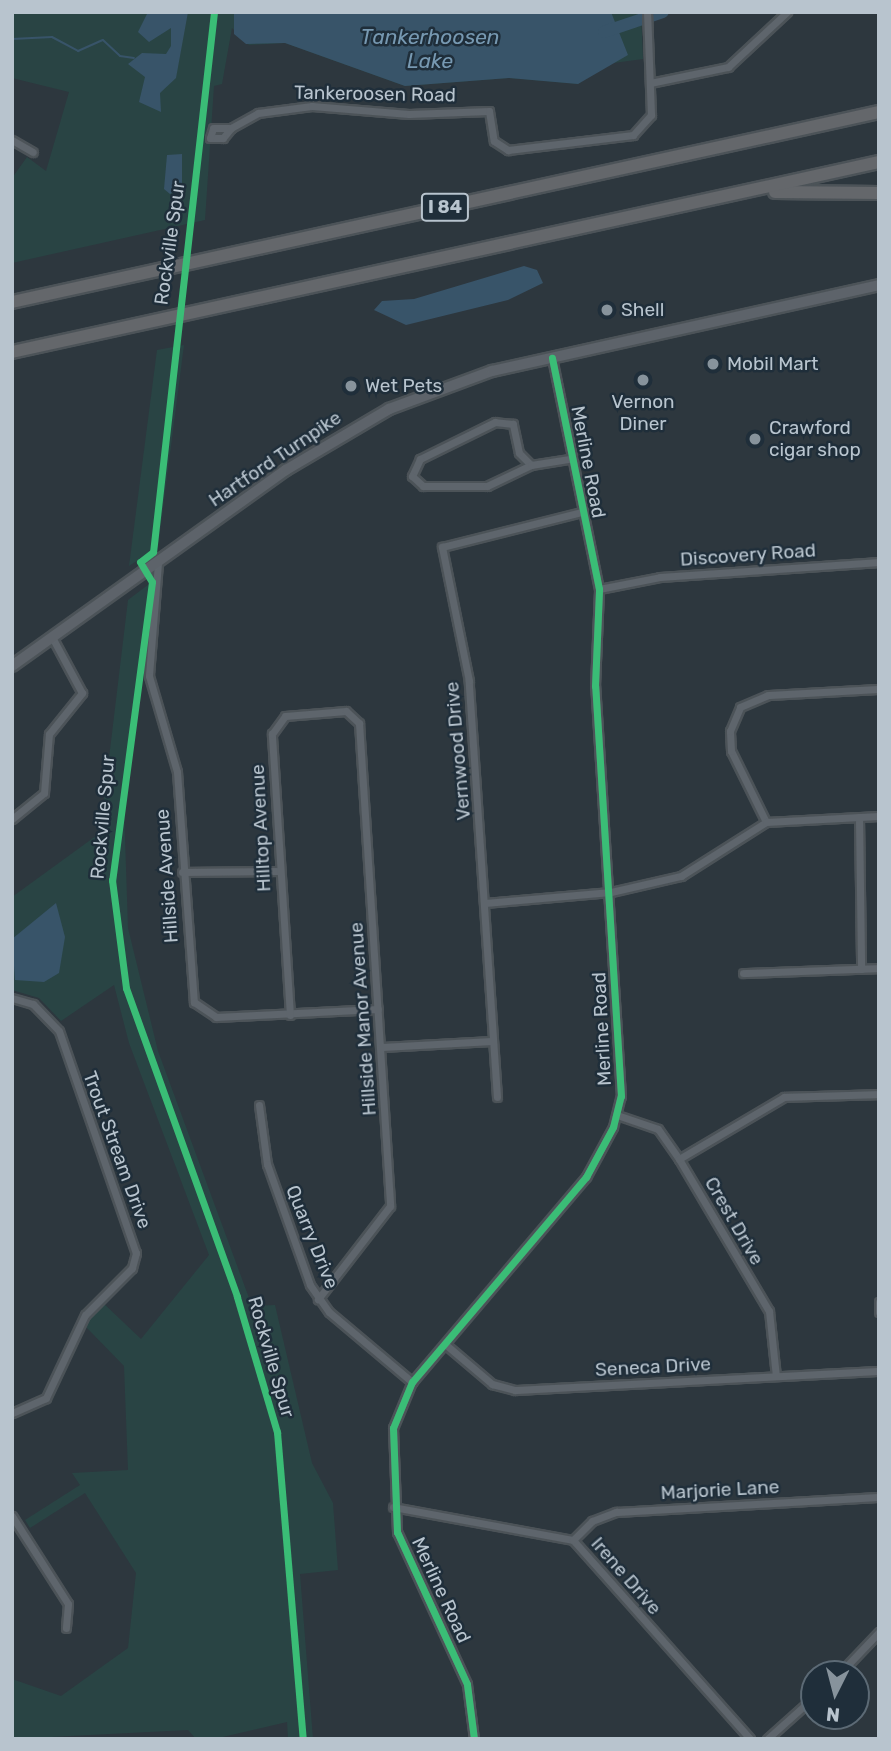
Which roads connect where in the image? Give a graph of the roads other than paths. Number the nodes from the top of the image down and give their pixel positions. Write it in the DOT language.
graph roads {
  1 [pos="647,12"];
  2 [pos="787,12"];
  3 [pos="650,83"];
  4 [pos="879,112"];
  5 [pos="230,128"];
  6 [pos="12,141"];
  7 [pos="33,152"];
  8 [pos="879,162"];
  9 [pos="736,193"];
  10 [pos="879,193"];
  11 [pos="879,285"];
  12 [pos="12,302"];
  13 [pos="12,352"];
  14 [pos="552,358"];
  15 [pos="570,459"];
  16 [pos="531,466"];
  17 [pos="581,512"];
  18 [pos="879,562"];
  19 [pos="158,563"];
  20 [pos="599,589"];
  21 [pos="52,637"];
  22 [pos="12,666"];
  23 [pos="879,689"];
  24 [pos="356,713"];
  25 [pos="879,816"];
  26 [pos="859,817"];
  27 [pos="12,819"];
  28 [pos="766,822"];
  29 [pos="278,871"];
  30 [pos="183,872"];
  31 [pos="611,891"];
  32 [pos="485,903"];
  33 [pos="879,968"];
  34 [pos="861,969"];
  35 [pos="743,973"];
  36 [pos="12,998"];
  37 [pos="378,1009"];
  38 [pos="290,1015"];
  39 [pos="493,1041"];
  40 [pos="381,1047"];
  41 [pos="879,1094"];
  42 [pos="497,1097"];
  43 [pos="259,1105"];
  44 [pos="617,1115"];
  45 [pos="680,1159"];
  46 [pos="318,1299"];
  47 [pos="879,1302"];
  48 [pos="879,1312"];
  49 [pos="445,1345"];
  50 [pos="879,1371"];
  51 [pos="776,1376"];
  52 [pos="412,1382"];
  53 [pos="12,1413"];
  54 [pos="879,1497"];
  55 [pos="393,1507"];
  56 [pos="12,1516"];
  57 [pos="573,1540"];
  58 [pos="66,1628"];
  59 [pos="879,1632"];
  60 [pos="852,1660"];
  61 [pos="800,1709"];
  62 [pos="474,1739"];
  63 [pos="750,1739"];
  64 [pos="766,1739"];
  1 -- 3 [label="street"];
  2 -- 3 [label="street"];
  3 -- 5 [label="street, Tankeroosen Road"];
  4 -- 12 [label="highway, I 84"];
  6 -- 7 [label="street"];
  8 -- 9 [label="highway"];
  9 -- 10 [label="highway"];
  9 -- 13 [label="highway"];
  11 -- 14 [label="main road, Hartford Turnpike"];
  14 -- 15 [label="street, Merline Road"];
  14 -- 19 [label="main road, Hartford Turnpike"];
  15 -- 16 [label="street"];
  15 -- 17 [label="street, Merline Road"];
  16 -- 16 [label="street"];
  17 -- 20 [label="street, Merline Road"];
  17 -- 32 [label="street, Vernwood Drive"];
  18 -- 20 [label="street, Discovery Road"];
  19 -- 21 [label="main road, Hartford Turnpike"];
  19 -- 30 [label="street, Hillside Avenue"];
  20 -- 31 [label="street, Merline Road"];
  21 -- 22 [label="main road, Hartford Turnpike"];
  21 -- 27 [label="street"];
  23 -- 28 [label="street"];
  24 -- 29 [label="street, Hilltop Avenue"];
  24 -- 37 [label="street, Hillside Manor Avenue"];
  25 -- 26 [label="street"];
  26 -- 28 [label="street"];
  26 -- 34 [label="street"];
  28 -- 31 [label="street"];
  29 -- 30 [label="street"];
  29 -- 38 [label="street, Hilltop Avenue"];
  30 -- 38 [label="street, Hillside Avenue"];
  31 -- 32 [label="street"];
  31 -- 44 [label="street, Merline Road"];
  32 -- 39 [label="street, Vernwood Drive"];
  33 -- 34 [label="street"];
  34 -- 35 [label="street"];
  36 -- 53 [label="street, Trout Stream Drive"];
  37 -- 38 [label="street, Hillside Avenue"];
  37 -- 40 [label="street, Hillside Manor Avenue"];
  39 -- 40 [label="street"];
  39 -- 42 [label="street, Vernwood Drive"];
  40 -- 46 [label="street, Hillside Manor Avenue"];
  41 -- 45 [label="street"];
  43 -- 46 [label="street, Quarry Drive"];
  44 -- 45 [label="street, Crest Drive"];
  44 -- 49 [label="street, Merline Road"];
  45 -- 51 [label="street, Crest Drive"];
  46 -- 52 [label="street, Quarry Drive"];
  47 -- 48 [label="street"];
  49 -- 51 [label="street, Seneca Drive"];
  49 -- 52 [label="street, Merline Road"];
  50 -- 51 [label="street, Seneca Drive"];
  52 -- 55 [label="street, Merline Road"];
  54 -- 57 [label="street, Marjorie Lane"];
  55 -- 57 [label="street, Irene Drive"];
  55 -- 62 [label="street, Merline Road"];
  56 -- 58 [label="street"];
  57 -- 63 [label="street, Irene Drive"];
  59 -- 60 [label="street"];
  61 -- 64 [label="street"];
}
